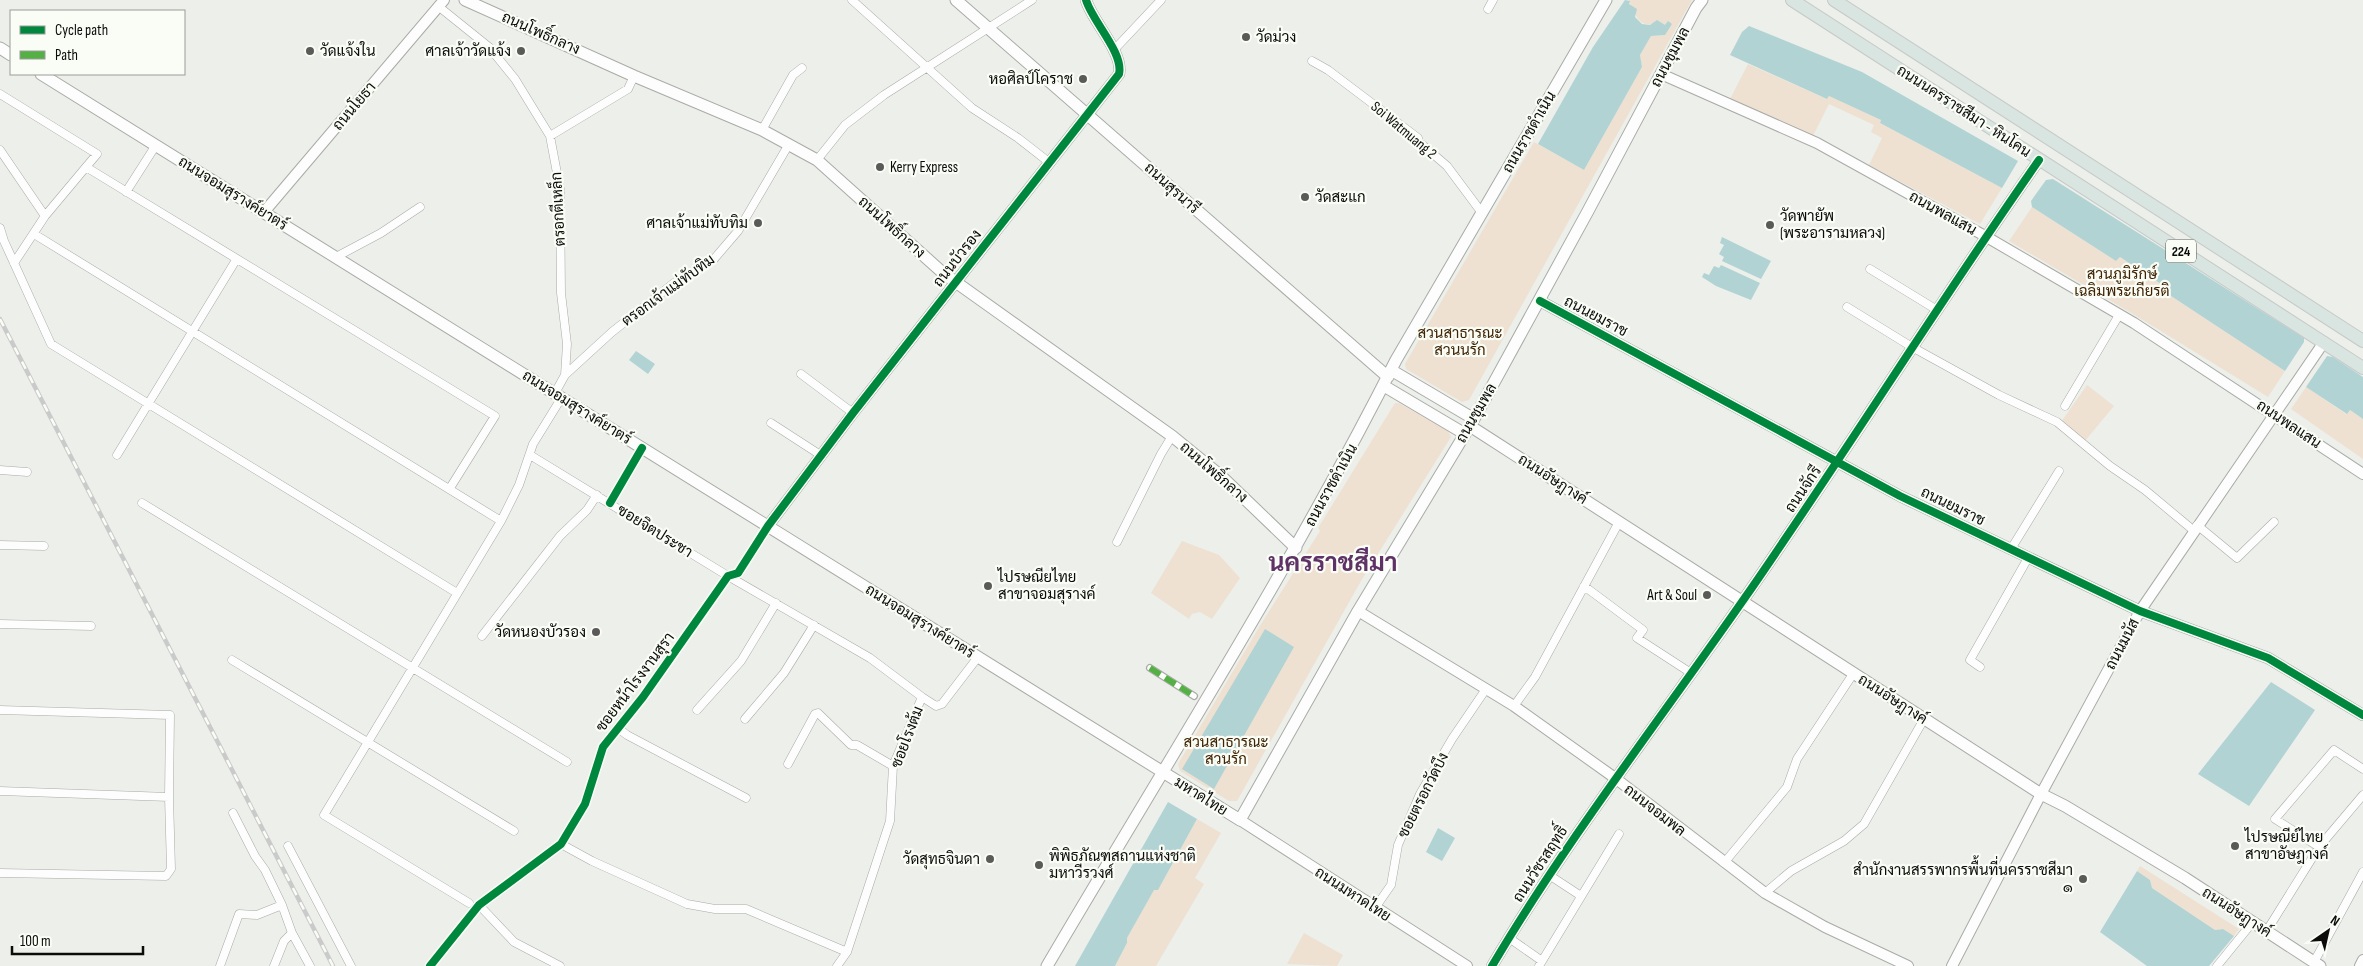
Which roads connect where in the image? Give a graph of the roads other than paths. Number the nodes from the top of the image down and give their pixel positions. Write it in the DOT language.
graph roads {
  1 [pos="465,0"];
  2 [pos="852,0"];
  3 [pos="956,0"];
  4 [pos="1032,0"];
  5 [pos="1086,0"];
  6 [pos="1161,0"];
  7 [pos="1493,0"];
  8 [pos="1606,0"];
  9 [pos="1792,0"];
  10 [pos="1834,0"];
  11 [pos="1699,2"];
  12 [pos="441,3"];
  13 [pos="1488,10"];
  14 [pos="988,28"];
  15 [pos="1113,51"];
  16 [pos="1312,61"];
  17 [pos="926,67"];
  18 [pos="802,68"];
  19 [pos="1661,74"];
  20 [pos="43,75"];
  21 [pos="634,76"];
  22 [pos="0,94"];
  23 [pos="1089,114"];
  24 [pos="762,130"];
  25 [pos="550,136"];
  26 [pos="2052,140"];
  27 [pos="789,144"];
  28 [pos="156,145"];
  29 [pos="0,150"];
  30 [pos="817,160"];
  31 [pos="2039,160"];
  32 [pos="1050,163"];
  33 [pos="86,167"];
  34 [pos="126,192"];
  35 [pos="420,207"];
  36 [pos="264,212"];
  37 [pos="1482,213"];
  38 [pos="45,216"];
  39 [pos="0,228"];
  40 [pos="34,234"];
  41 [pos="1985,236"];
  42 [pos="336,257"];
  43 [pos="236,260"];
  44 [pos="14,263"];
  45 [pos="1870,269"];
  46 [pos="955,283"];
  47 [pos="1540,301"];
  48 [pos="1847,307"];
  49 [pos="1937,310"];
  50 [pos="2119,315"];
  51 [pos="2336,322"];
  52 [pos="193,332"];
  53 [pos="2363,341"];
  54 [pos="2324,342"];
  55 [pos="1912,347"];
  56 [pos="2363,368"];
  57 [pos="801,374"];
  58 [pos="565,375"];
  59 [pos="1388,377"];
  60 [pos="558,395"];
  61 [pos="150,406"];
  62 [pos="2065,406"];
  63 [pos="854,413"];
  64 [pos="2274,414"];
  65 [pos="771,423"];
  66 [pos="1469,426"];
  67 [pos="1172,436"];
  68 [pos="642,448"];
  69 [pos="530,455"];
  70 [pos="118,456"];
  71 [pos="822,456"];
  72 [pos="1837,463"];
  73 [pos="0,470"];
  74 [pos="2059,471"];
  75 [pos="27,472"];
  76 [pos="2363,474"];
  77 [pos="450,488"];
  78 [pos="597,495"];
  79 [pos="142,503"];
  80 [pos="610,503"];
  81 [pos="501,521"];
  82 [pos="1619,522"];
  83 [pos="2274,522"];
  84 [pos="768,526"];
  85 [pos="2195,528"];
  86 [pos="1118,542"];
  87 [pos="0,545"];
  88 [pos="44,546"];
  89 [pos="1296,548"];
  90 [pos="2011,549"];
  91 [pos="2028,558"];
  92 [pos="728,576"];
  93 [pos="1584,586"];
  94 [pos="457,593"];
  95 [pos="1743,601"];
  96 [pos="776,603"];
  97 [pos="1358,611"];
  98 [pos="2140,611"];
  99 [pos="0,624"];
  100 [pos="814,624"];
  101 [pos="91,626"];
  102 [pos="482,636"];
  103 [pos="978,657"];
  104 [pos="232,660"];
  105 [pos="1980,667"];
  106 [pos="413,668"];
  107 [pos="1150,668"];
  108 [pos="1691,673"];
  109 [pos="1853,674"];
  110 [pos="1486,689"];
  111 [pos="922,696"];
  112 [pos="1194,696"];
  113 [pos="1514,706"];
  114 [pos="0,710"];
  115 [pos="697,710"];
  116 [pos="2363,715"];
  117 [pos="745,719"];
  118 [pos="1924,719"];
  119 [pos="618,728"];
  120 [pos="368,742"];
  121 [pos="567,762"];
  122 [pos="788,764"];
  123 [pos="893,766"];
  124 [pos="2363,769"];
  125 [pos="1162,772"];
  126 [pos="1615,778"];
  127 [pos="0,791"];
  128 [pos="2040,794"];
  129 [pos="2363,795"];
  130 [pos="169,797"];
  131 [pos="746,798"];
  132 [pos="233,813"];
  133 [pos="1240,820"];
  134 [pos="514,831"];
  135 [pos="1619,834"];
  136 [pos="560,844"];
  137 [pos="288,846"];
  138 [pos="2319,847"];
  139 [pos="1724,863"];
  140 [pos="2363,872"];
  141 [pos="0,873"];
  142 [pos="1549,875"];
  143 [pos="1765,893"];
  144 [pos="1581,896"];
  145 [pos="470,903"];
  146 [pos="282,905"];
  147 [pos="479,905"];
  148 [pos="1375,908"];
  149 [pos="2252,923"];
  150 [pos="2266,932"];
  151 [pos="292,933"];
  152 [pos="1509,938"];
  153 [pos="847,952"];
  154 [pos="2363,960"];
  155 [pos="1541,963"];
  156 [pos="2317,964"];
  157 [pos="220,966"];
  158 [pos="274,966"];
  159 [pos="310,966"];
  160 [pos="351,966"];
  161 [pos="430,966"];
  162 [pos="560,966"];
  163 [pos="837,966"];
  164 [pos="1047,966"];
  165 [pos="1466,966"];
  166 [pos="1492,966"];
  167 [pos="1908,966"];
  168 [pos="1952,966"];
  169 [pos="2217,966"];
  170 [pos="2360,966"];
  1 -- 21 [label="main road, ถนนโพธิ์กลาง"];
  2 -- 17 [label="street"];
  3 -- 14 [label="main road, ถนนสุรนารี"];
  4 -- 14 [label="street"];
  5 -- 15 [label="street, ถนนบัวรอง"];
  6 -- 15 [label="street"];
  7 -- 13 [label="street"];
  8 -- 37 [label="main road, ถนนราชดำเนิน"];
  9 -- 31 [label="main road, ถนนนครราชสีมา - หินโคน / 224"];
  10 -- 26 [label="main road, ถนนนครราชสีมา - หินโคน / 224"];
  11 -- 19 [label="main road, ถนนชุมพล"];
  12 -- 25 [label="street, ตรอกตีเหล็ก"];
  12 -- 36 [label="street, ถนนโยธา"];
  14 -- 17 [label="street"];
  14 -- 23 [label="main road, ถนนสุรนารี"];
  15 -- 23 [label="street, ถนนบัวรอง"];
  16 -- 37 [label="street, Soi Watmuang 2"];
  17 -- 30 [label="street"];
  17 -- 32 [label="street"];
  18 -- 24 [label="street"];
  19 -- 41 [label="street, ถนนพลแสน"];
  19 -- 47 [label="main road, ถนนชุมพล"];
  20 -- 28 [label="main road, ถนนจอมสุรางค์ยาตร์"];
  21 -- 24 [label="main road, ถนนโพธิ์กลาง"];
  21 -- 25 [label="street"];
  22 -- 33 [label="street"];
  23 -- 32 [label="street, ถนนบัวรอง"];
  23 -- 59 [label="main road, ถนนสุรนารี"];
  24 -- 27 [label="main road, ถนนโพธิ์กลาง"];
  25 -- 58 [label="street, ตรอกตีเหล็ก"];
  26 -- 31 [label="main road"];
  26 -- 51 [label="main road, ถนนนครราชสีมา - หินโคน / 224"];
  27 -- 30 [label="main road, ถนนโพธิ์กลาง"];
  27 -- 58 [label="street, ตรอกเจ้าแม่ทับทิม"];
  28 -- 34 [label="street"];
  28 -- 36 [label="main road, ถนนจอมสุรางค์ยาตร์"];
  29 -- 38 [label="street"];
  30 -- 46 [label="main road, ถนนโพธิ์กลาง"];
  31 -- 41 [label="street, ถนนจักรี"];
  31 -- 54 [label="main road, ถนนนครราชสีมา - หินโคน / 224"];
  32 -- 46 [label="street, ถนนบัวรอง"];
  33 -- 34 [label="street"];
  33 -- 38 [label="street"];
  34 -- 43 [label="street"];
  35 -- 42 [label="street"];
  36 -- 42 [label="main road, ถนนจอมสุรางค์ยาตร์"];
  37 -- 59 [label="main road, ถนนราชดำเนิน"];
  38 -- 40 [label="street"];
  39 -- 44 [label="street"];
  40 -- 44 [label="street"];
  40 -- 52 [label="street"];
  41 -- 49 [label="street, ถนนจักรี"];
  41 -- 50 [label="street, ถนนพลแสน"];
  42 -- 60 [label="main road, ถนนจอมสุรางค์ยาตร์"];
  43 -- 52 [label="street"];
  43 -- 77 [label="street"];
  44 -- 61 [label="street"];
  45 -- 49 [label="street"];
  46 -- 63 [label="street, ถนนบัวรอง"];
  46 -- 67 [label="main road, ถนนโพธิ์กลาง"];
  47 -- 66 [label="main road, ถนนชุมพล"];
  47 -- 72 [label="street, ถนนยมราช"];
  48 -- 55 [label="street"];
  49 -- 55 [label="street, ถนนจักรี"];
  50 -- 62 [label="street"];
  50 -- 64 [label="street, ถนนพลแสน"];
  51 -- 53 [label="main road, ถนนนครราชสีมา - หินโคน / 224"];
  51 -- 54 [label="main road"];
  52 -- 61 [label="street"];
  52 -- 77 [label="street"];
  54 -- 56 [label="main road, ถนนนครราชสีมา - หินโคน / 224"];
  54 -- 64 [label="street, ถนนมนัส"];
  55 -- 72 [label="street, ถนนจักรี"];
  55 -- 85 [label="street"];
  57 -- 63 [label="street"];
  58 -- 60 [label="street, ตรอกตีเหล็ก"];
  59 -- 66 [label="main road"];
  59 -- 66 [label="main road"];
  59 -- 89 [label="main road, ถนนราชดำเนิน"];
  60 -- 68 [label="main road, ถนนจอมสุรางค์ยาตร์"];
  60 -- 69 [label="street, ตรอกตีเหล็ก"];
  61 -- 70 [label="street"];
  61 -- 94 [label="street"];
  63 -- 71 [label="street, ถนนบัวรอง"];
  64 -- 76 [label="street, ถนนพลแสน"];
  64 -- 85 [label="street, ถนนมนัส"];
  65 -- 71 [label="street"];
  66 -- 82 [label="main road, ถนนอัษฎางค์"];
  66 -- 97 [label="main road, ถนนชุมพล"];
  67 -- 86 [label="street"];
  67 -- 89 [label="main road, ถนนโพธิ์กลาง"];
  68 -- 80 [label="street"];
  68 -- 84 [label="main road, ถนนจอมสุรางค์ยาตร์"];
  69 -- 78 [label="street, ซอยจิตประชา"];
  69 -- 81 [label="street, ตรอกตีเหล็ก"];
  71 -- 84 [label="street, ถนนบัวรอง"];
  72 -- 90 [label="street, ถนนยมราช"];
  72 -- 95 [label="street, ถนนจักรี"];
  73 -- 75 [label="street"];
  74 -- 90 [label="street"];
  77 -- 81 [label="street"];
  78 -- 80 [label="street, ซอยจิตประชา"];
  78 -- 102 [label="street"];
  79 -- 106 [label="street"];
  80 -- 92 [label="street, ซอยจิตประชา"];
  81 -- 94 [label="street, ตรอกตีเหล็ก"];
  82 -- 93 [label="street"];
  82 -- 95 [label="main road, ถนนอัษฎางค์"];
  83 -- 85 [label="street"];
  84 -- 92 [label="street, ซอยหน้าโรงงานสุรา"];
  84 -- 103 [label="main road, ถนนจอมสุรางค์ยาตร์"];
  85 -- 98 [label="street, ถนนมนัส"];
  87 -- 88 [label="street"];
  89 -- 125 [label="main road, ถนนราชดำเนิน"];
  90 -- 91 [label="street, ถนนยมราช"];
  91 -- 98 [label="street, ถนนยมราช"];
  91 -- 105 [label="street"];
  92 -- 96 [label="street, ซอยโรงต้ม"];
  92 -- 119 [label="street, ซอยหน้าโรงงานสุรา"];
  93 -- 108 [label="street"];
  93 -- 113 [label="street"];
  94 -- 106 [label="street, ตรอกตีเหล็ก"];
  95 -- 108 [label="street, ถนนจักรี"];
  95 -- 109 [label="main road, ถนนอัษฎางค์"];
  96 -- 100 [label="street, ซอยโรงต้ม"];
  96 -- 115 [label="street"];
  97 -- 110 [label="street, ถนนจอมพล"];
  97 -- 133 [label="main road, ถนนชุมพล"];
  98 -- 116 [label="street, ถนนยมราช"];
  98 -- 128 [label="street, ถนนมนัส"];
  99 -- 101 [label="street"];
  100 -- 111 [label="street, ซอยโรงต้ม"];
  100 -- 117 [label="street"];
  103 -- 111 [label="street"];
  103 -- 125 [label="main road, ถนนจอมสุรางค์ยาตร์"];
  104 -- 120 [label="street"];
  106 -- 120 [label="street, ตรอกตีเหล็ก"];
  106 -- 121 [label="street"];
  107 -- 112 [label="street"];
  108 -- 126 [label="street, ถนนจักรี"];
  109 -- 118 [label="main road, ถนนอัษฎางค์"];
  109 -- 139 [label="street"];
  110 -- 113 [label="street, ถนนจอมพล"];
  110 -- 148 [label="street, ซอยตรอกวัดบึง"];
  111 -- 123 [label="street, ซอยโรงต้ม"];
  113 -- 126 [label="street, ถนนจอมพล"];
  114 -- 130 [label="street"];
  118 -- 128 [label="main road, ถนนอัษฎางค์"];
  118 -- 143 [label="street"];
  119 -- 131 [label="street"];
  119 -- 136 [label="street, ซอยหน้าโรงงานสุรา"];
  120 -- 134 [label="street"];
  120 -- 145 [label="street, ตรอกตีเหล็ก"];
  122 -- 123 [label="street"];
  123 -- 153 [label="street, ซอยโรงต้ม"];
  124 -- 138 [label="street"];
  125 -- 133 [label="main road, มหาดไทย"];
  125 -- 164 [label="main road, ถนนราชดำเนิน"];
  126 -- 139 [label="street, ถนนจอมพล"];
  126 -- 142 [label="street, ถนนวัชรสฤทธิ์"];
  127 -- 130 [label="street"];
  128 -- 149 [label="main road, ถนนอัษฎางค์"];
  128 -- 168 [label="street, ถนนมนัส"];
  129 -- 138 [label="street"];
  130 -- 141 [label="street"];
  132 -- 146 [label="street"];
  133 -- 148 [label="street, ถนนมหาดไทย"];
  135 -- 144 [label="street"];
  136 -- 147 [label="street, ซอยหน้าโรงงานสุรา"];
  136 -- 153 [label="street"];
  137 -- 160 [label="street"];
  138 -- 150 [label="street"];
  139 -- 143 [label="street, ถนนจอมพล"];
  140 -- 156 [label="street"];
  142 -- 144 [label="street"];
  142 -- 152 [label="street, ถนนวัชรสฤทธิ์"];
  143 -- 167 [label="street, ถนนจอมพล"];
  144 -- 155 [label="street"];
  146 -- 151 [label="street"];
  146 -- 157 [label="street"];
  147 -- 161 [label="street, ซอยหน้าโรงงานสุรา"];
  147 -- 162 [label="street"];
  148 -- 165 [label="street, ถนนมหาดไทย"];
  149 -- 150 [label="main road, ถนนอัษฎางค์"];
  149 -- 169 [label="street"];
  150 -- 156 [label="main road, ถนนอัษฎางค์"];
  151 -- 158 [label="street"];
  151 -- 159 [label="street"];
  152 -- 155 [label="street"];
  152 -- 166 [label="street, ถนนวัชรสฤทธิ์"];
  153 -- 163 [label="street, ซอยโรงต้ม"];
  154 -- 170 [label="street"];
}
